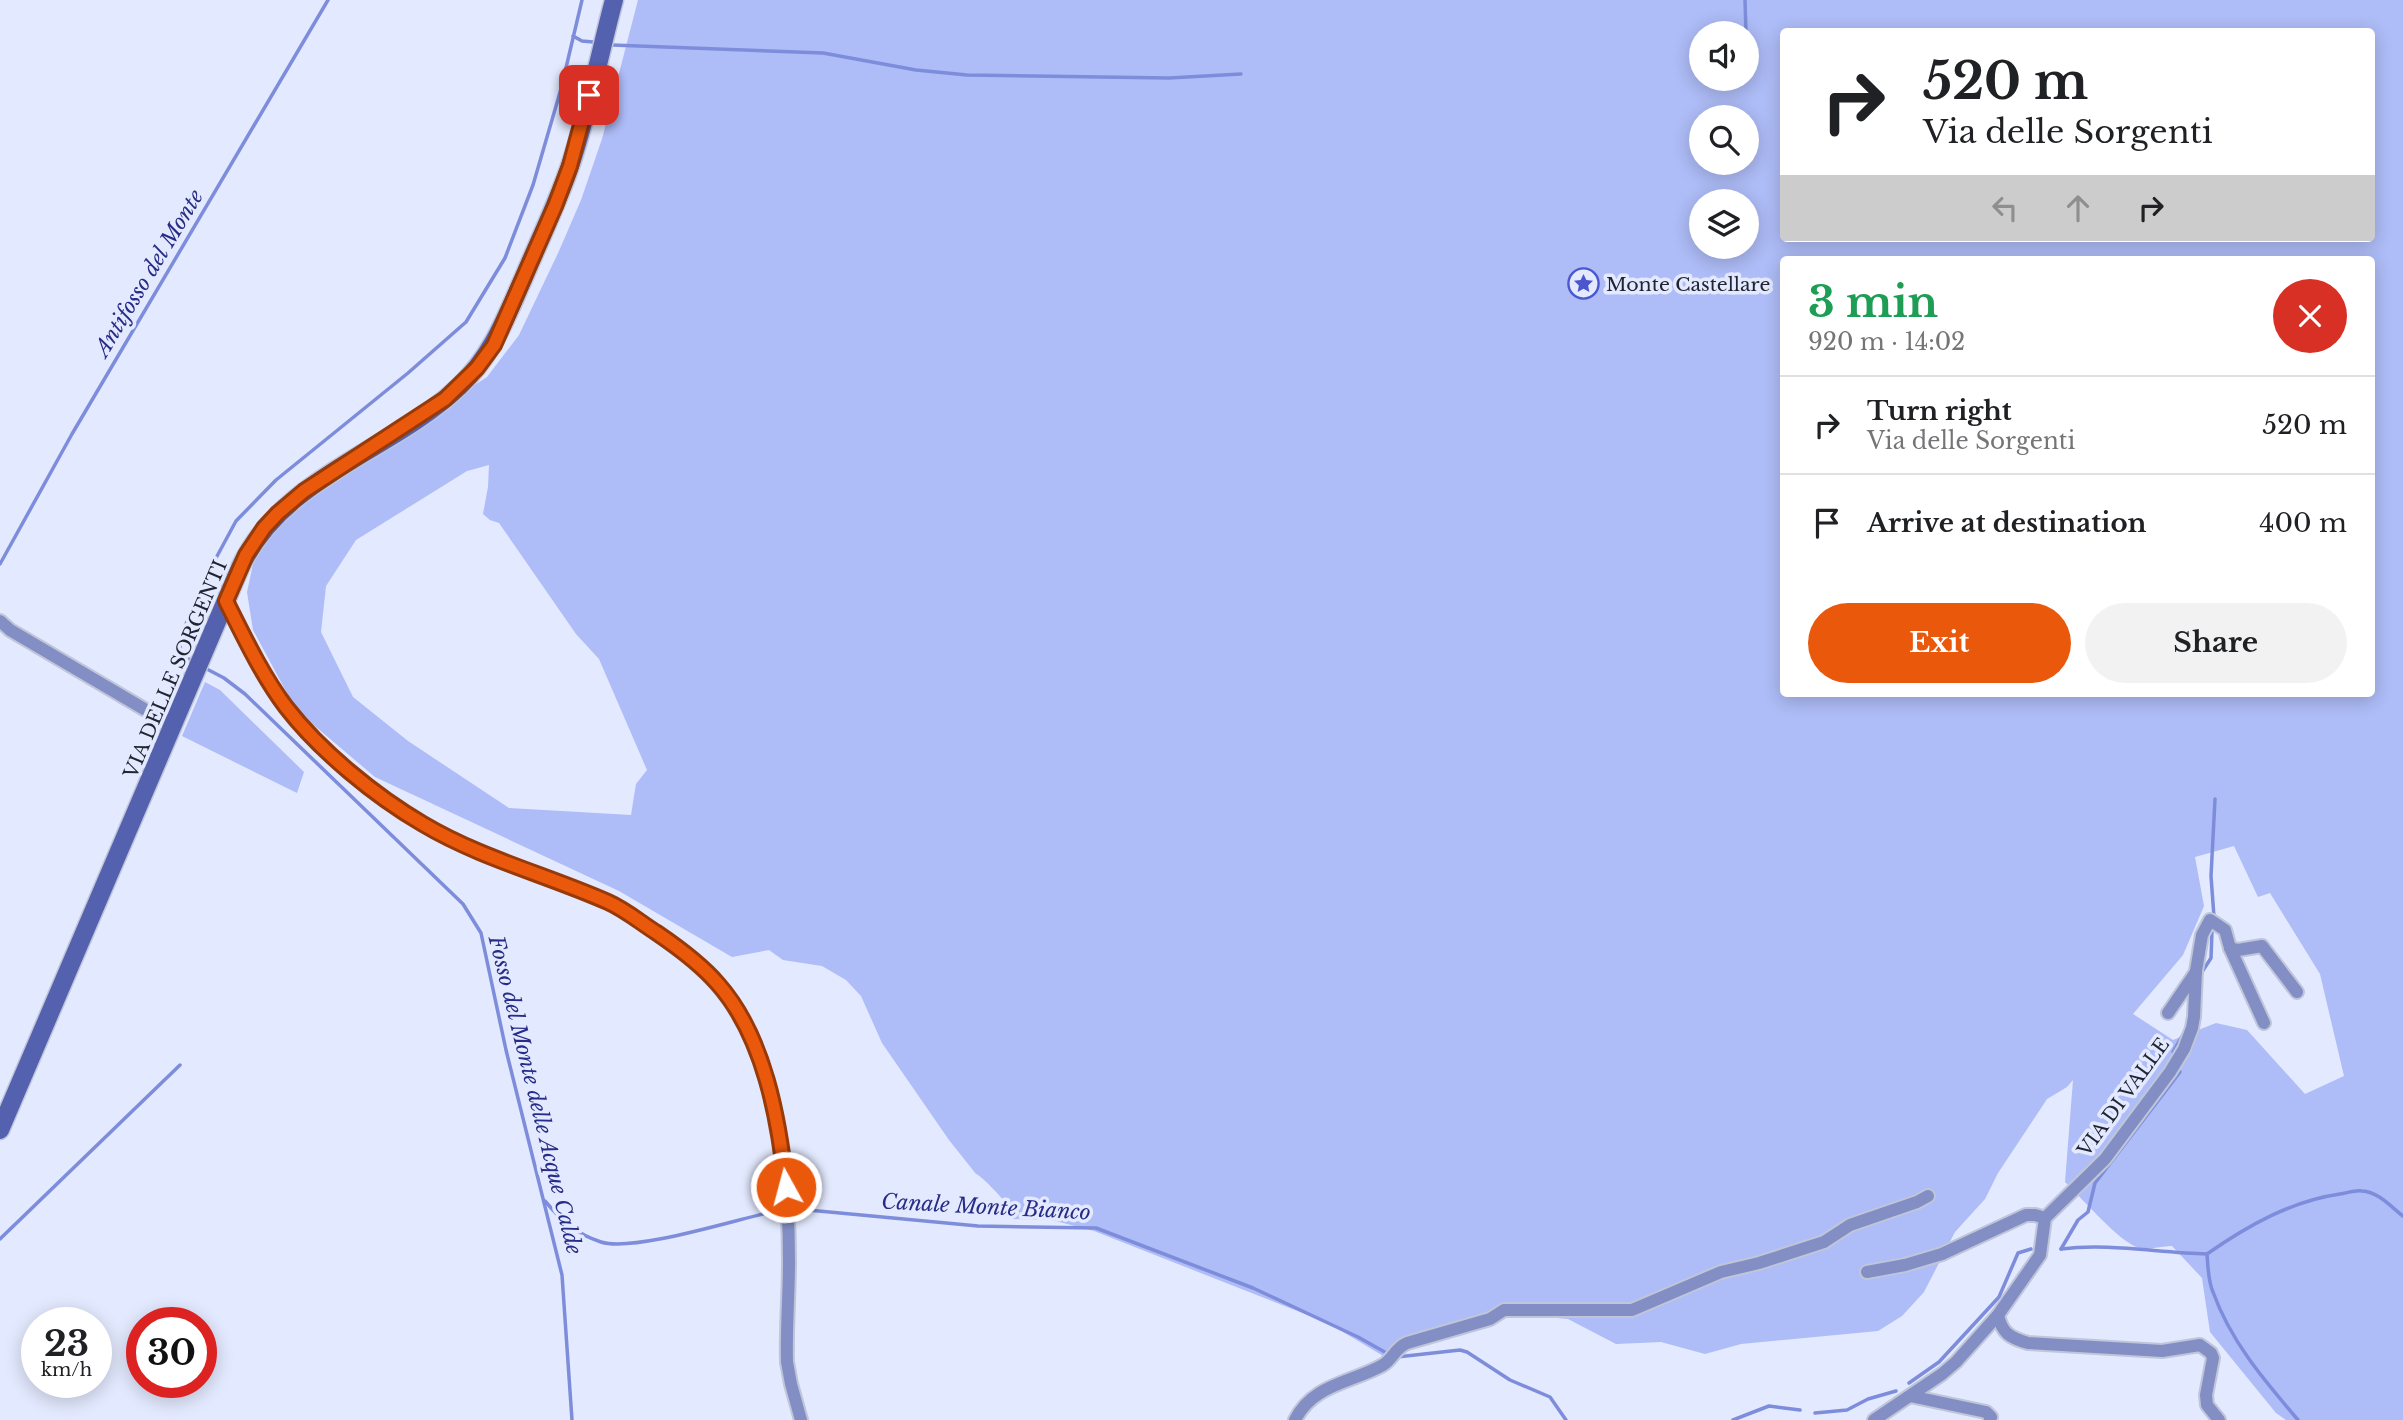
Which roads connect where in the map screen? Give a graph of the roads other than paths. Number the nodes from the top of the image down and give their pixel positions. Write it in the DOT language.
graph roads {
  1 [pos="614,0"];
  2 [pos="226,601"];
  3 [pos="0,621"];
  4 [pos="173,726"];
  5 [pos="2230,948"];
  6 [pos="2196,971"];
  7 [pos="2297,992"];
  8 [pos="2168,1013"];
  9 [pos="2264,1023"];
  10 [pos="0,1130"];
  11 [pos="1928,1196"];
  12 [pos="2045,1218"];
  13 [pos="1867,1272"];
  14 [pos="1998,1315"];
  15 [pos="1910,1396"];
  16 [pos="801,1420"];
  17 [pos="1295,1420"];
  18 [pos="1874,1420"];
  19 [pos="1990,1420"];
  20 [pos="2219,1420"];
  1 -- 2 [label="main road, VIA DELLE SORGENTI"];
  2 -- 4 [label="main road, VIA DELLE SORGENTI"];
  2 -- 16 [label="street"];
  3 -- 4 [label="street"];
  4 -- 10 [label="main road, VIA DELLE SORGENTI"];
  5 -- 6 [label="street, VIA DI VALLE"];
  5 -- 7 [label="street"];
  5 -- 9 [label="street"];
  6 -- 8 [label="street"];
  6 -- 12 [label="street, VIA DI VALLE"];
  11 -- 17 [label="street"];
  12 -- 13 [label="street"];
  12 -- 14 [label="street"];
  14 -- 15 [label="street"];
  14 -- 20 [label="street"];
  15 -- 18 [label="street"];
  15 -- 19 [label="street"];
}
